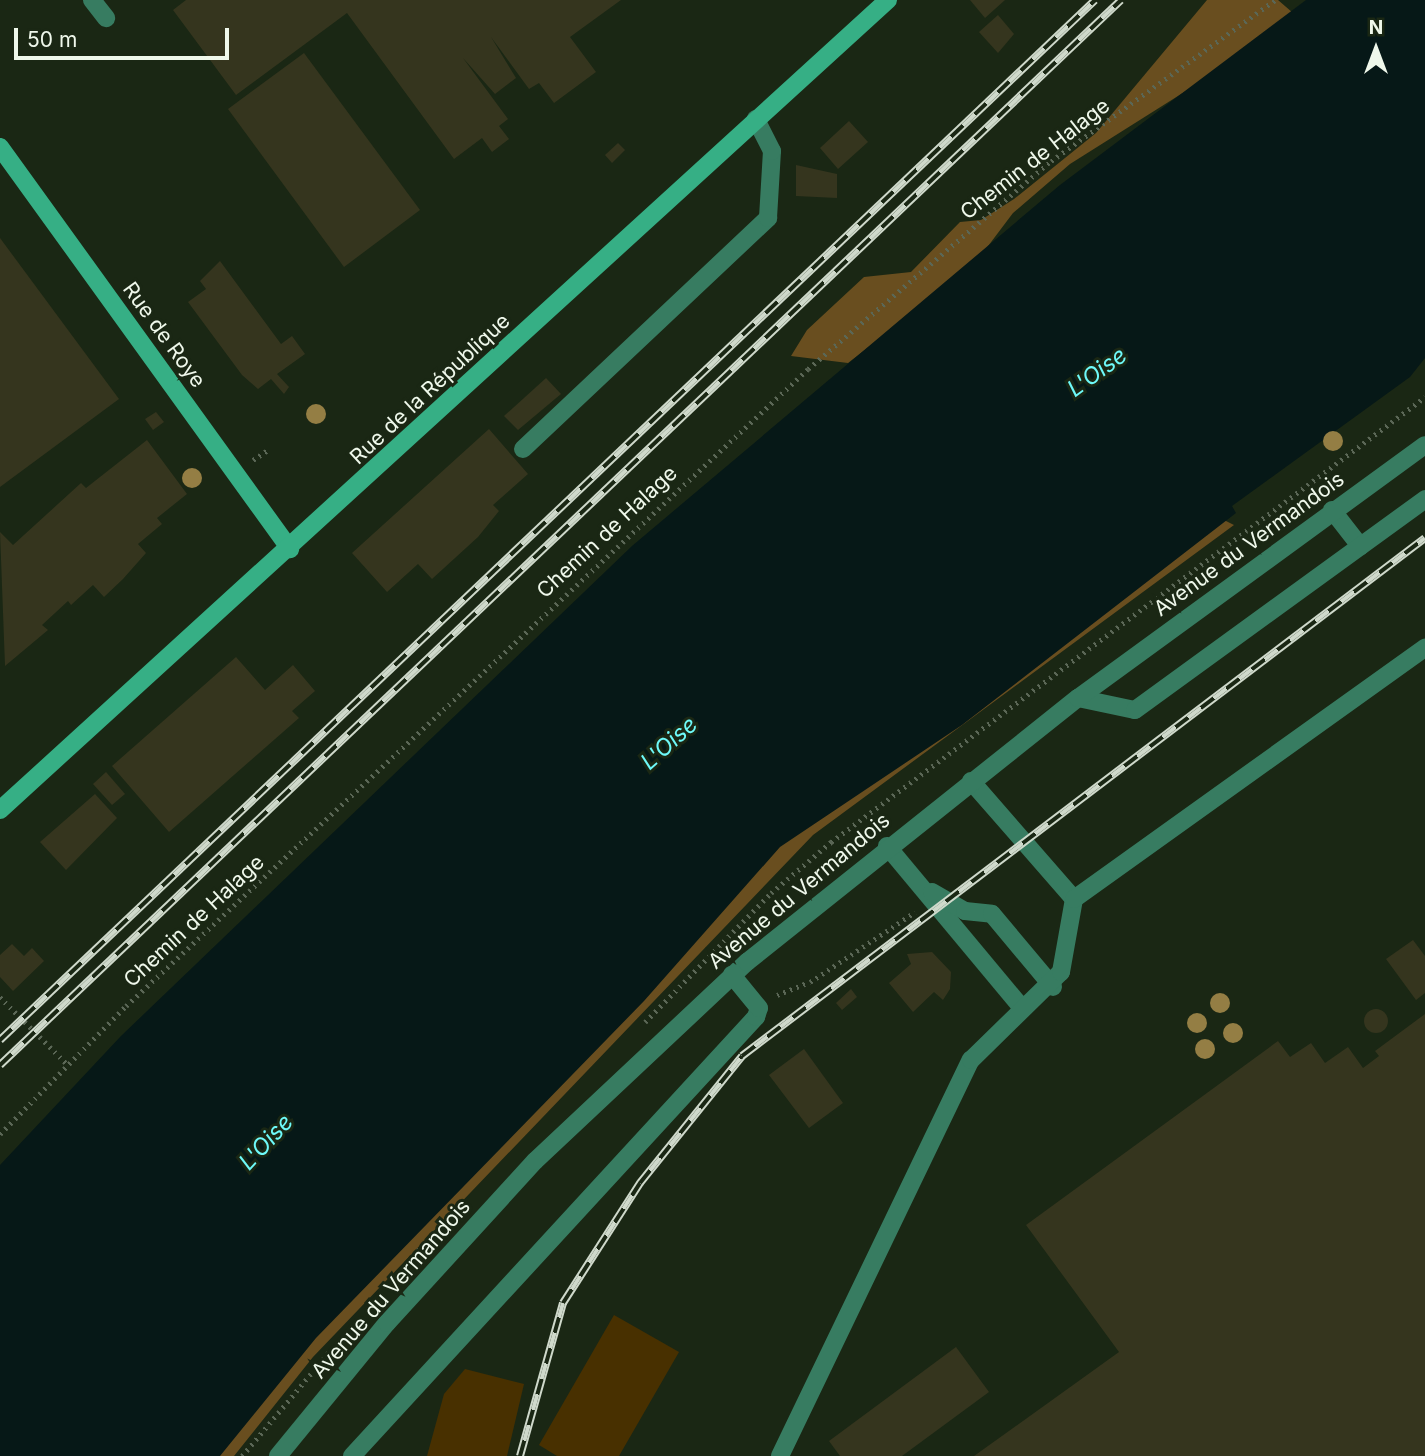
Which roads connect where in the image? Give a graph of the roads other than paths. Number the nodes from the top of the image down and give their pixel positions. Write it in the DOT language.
graph roads {
  1 [pos="92,0"];
  2 [pos="888,0"];
  3 [pos="106,18"];
  4 [pos="755,119"];
  5 [pos="0,147"];
  6 [pos="1425,445"];
  7 [pos="523,449"];
  8 [pos="1425,499"];
  9 [pos="1332,510"];
  10 [pos="1360,546"];
  11 [pos="290,549"];
  12 [pos="1425,648"];
  13 [pos="1078,698"];
  14 [pos="971,781"];
  15 [pos="0,810"];
  16 [pos="887,846"];
  17 [pos="926,893"];
  18 [pos="1074,899"];
  19 [pos="732,975"];
  20 [pos="1053,988"];
  21 [pos="1021,1007"];
  22 [pos="278,1456"];
  23 [pos="352,1456"];
  24 [pos="780,1456"];
  1 -- 3 [label="street"];
  2 -- 4 [label="main road, Rue de la République"];
  4 -- 7 [label="street"];
  4 -- 11 [label="main road, Rue de la République"];
  5 -- 11 [label="main road, Rue de Roye"];
  6 -- 9 [label="street, Avenue du Vermandois"];
  8 -- 10 [label="street"];
  9 -- 10 [label="street"];
  9 -- 13 [label="street, Avenue du Vermandois"];
  10 -- 13 [label="street"];
  11 -- 15 [label="main road, Rue de la République"];
  12 -- 18 [label="street"];
  13 -- 14 [label="street, Avenue du Vermandois"];
  14 -- 16 [label="street, Avenue du Vermandois"];
  14 -- 18 [label="street"];
  16 -- 17 [label="street"];
  16 -- 19 [label="street, Avenue du Vermandois"];
  17 -- 20 [label="street"];
  17 -- 21 [label="street"];
  18 -- 20 [label="street"];
  19 -- 22 [label="street, Avenue du Vermandois"];
  19 -- 23 [label="street"];
  20 -- 21 [label="street"];
  21 -- 24 [label="street"];
}
